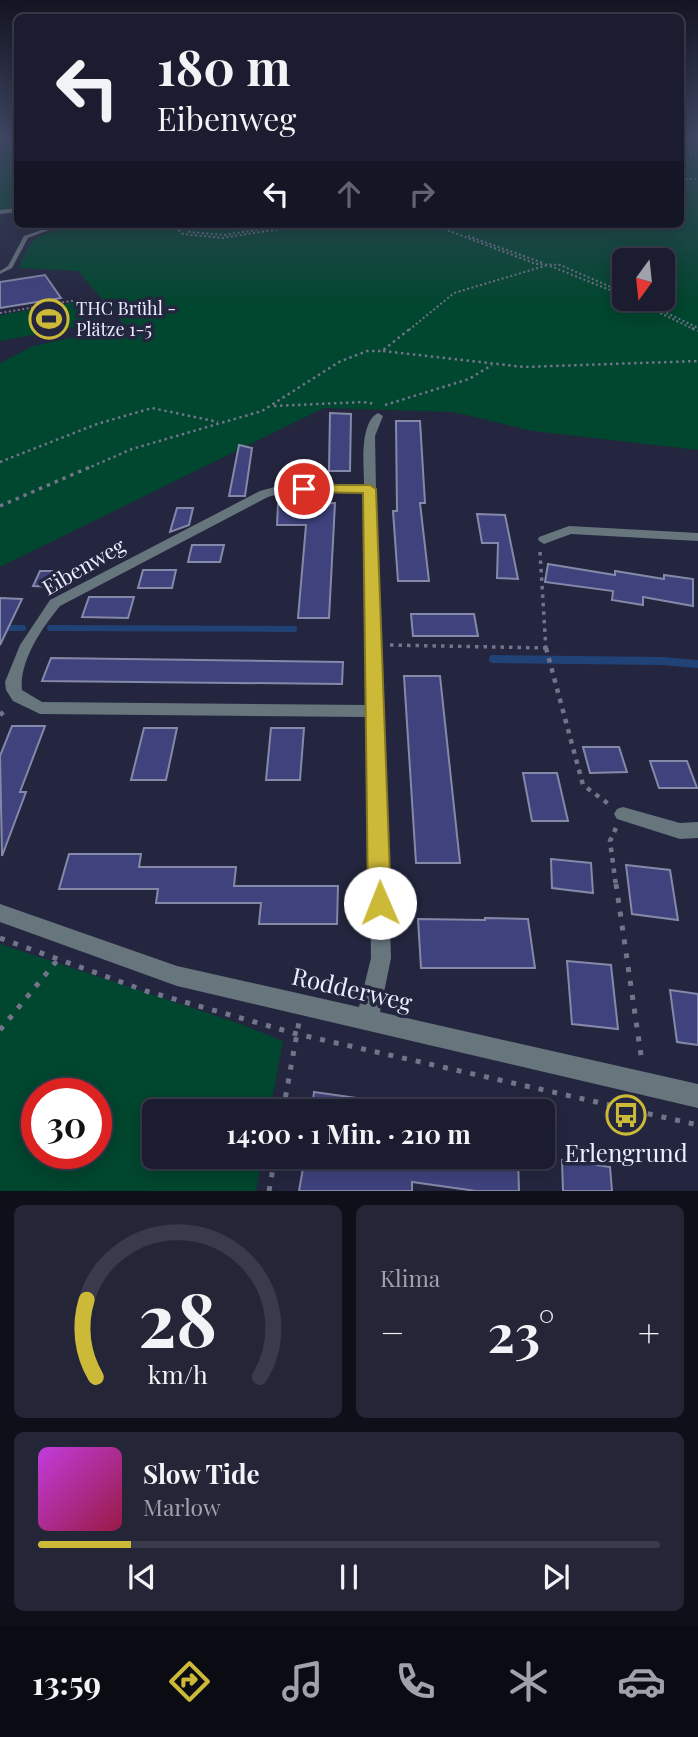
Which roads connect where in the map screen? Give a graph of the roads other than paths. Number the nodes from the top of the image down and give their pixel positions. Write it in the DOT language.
graph roads {
  1 [pos="52,228"];
  2 [pos="0,273"];
  3 [pos="381,411"];
  4 [pos="370,489"];
  5 [pos="698,537"];
  6 [pos="544,540"];
  7 [pos="374,711"];
  8 [pos="623,814"];
  9 [pos="698,831"];
  10 [pos="0,913"];
  11 [pos="367,1019"];
  12 [pos="698,1097"];
  1 -- 2 [label="lane"];
  3 -- 4 [label="street"];
  4 -- 7 [label="street"];
  4 -- 7 [label="street, Eibenweg"];
  5 -- 6 [label="street"];
  7 -- 11 [label="street"];
  8 -- 9 [label="street"];
  10 -- 11 [label="street, Rodderweg"];
  11 -- 12 [label="street, Rodderweg"];
}
